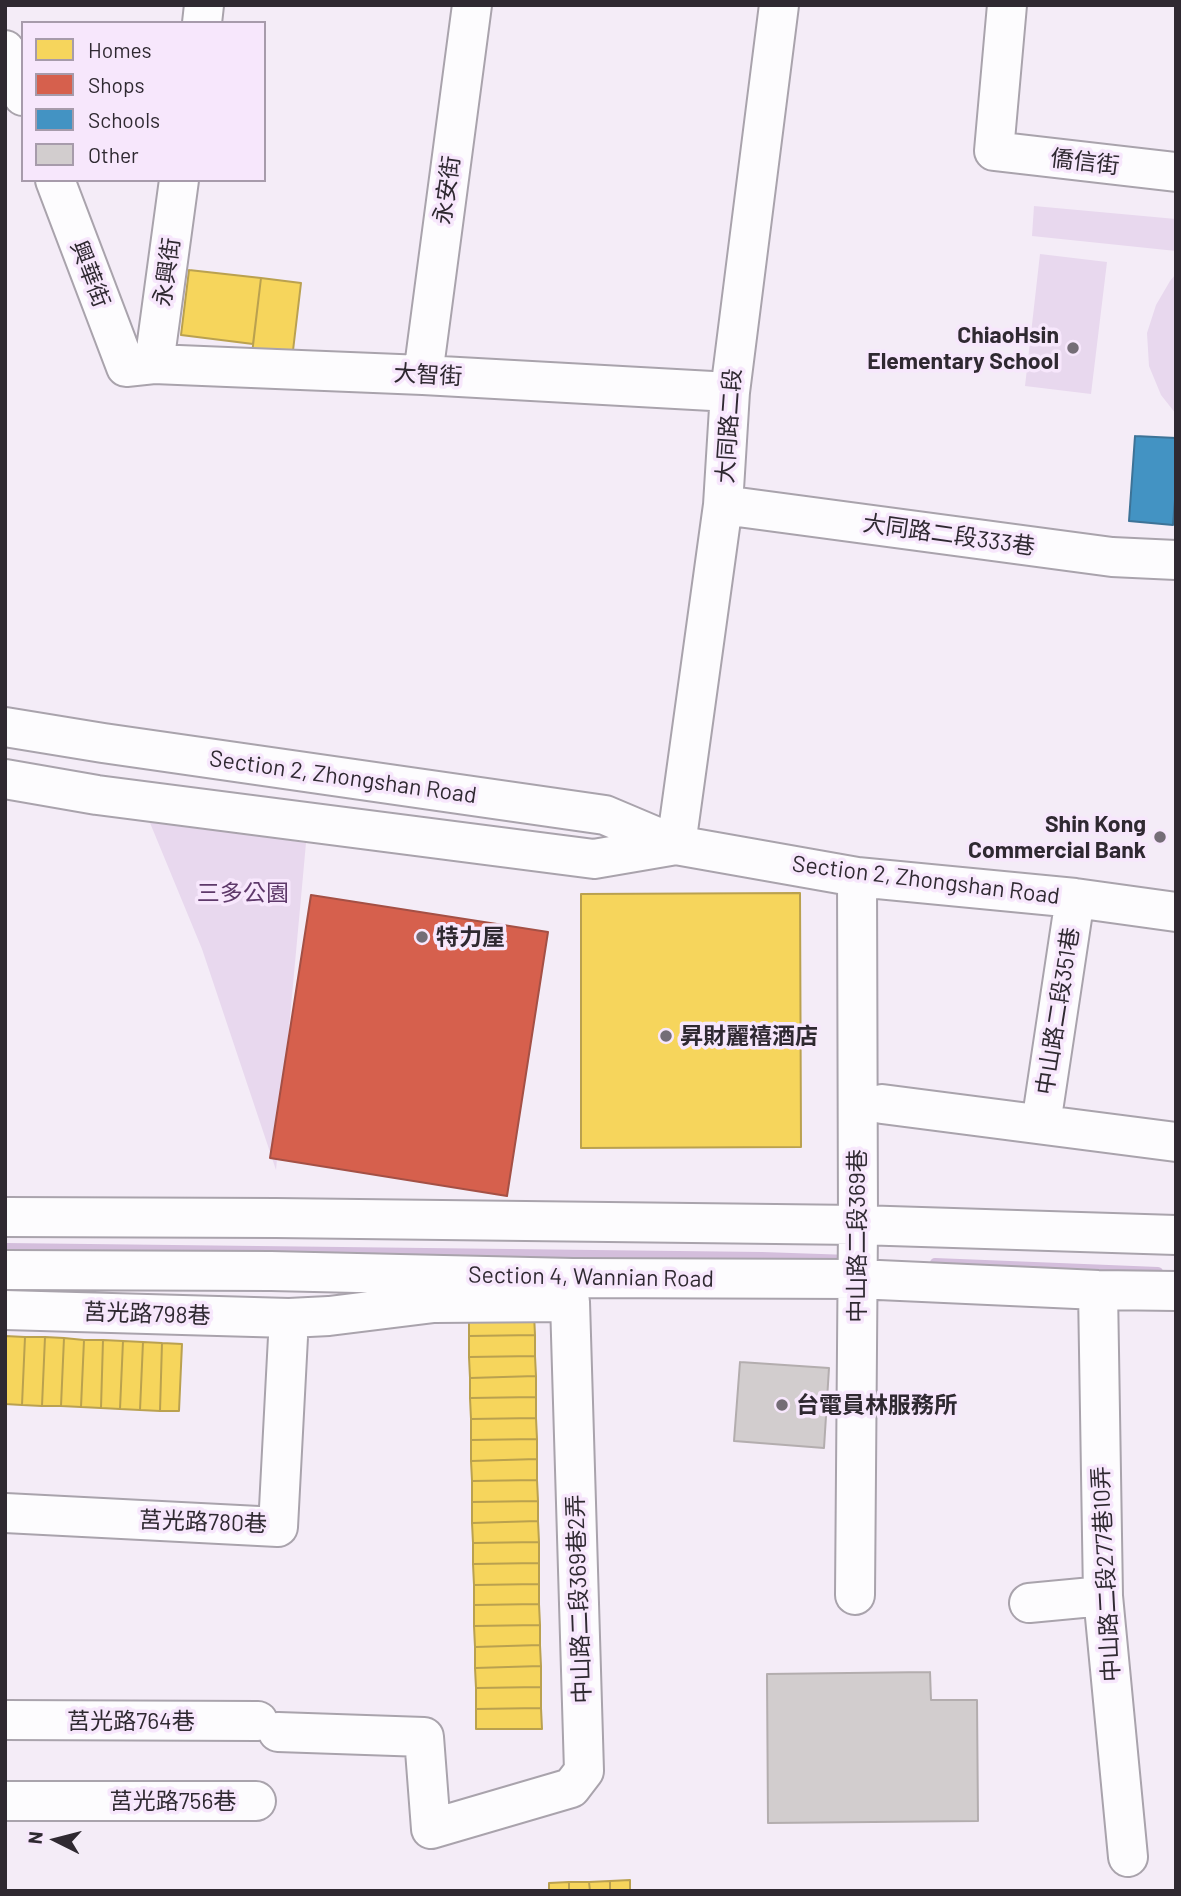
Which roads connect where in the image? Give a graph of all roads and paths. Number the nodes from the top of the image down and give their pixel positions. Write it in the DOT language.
graph roads {
  1 [pos="472,5"];
  2 [pos="779,5"];
  3 [pos="1007,5"];
  4 [pos="5,50"];
  5 [pos="21,91"];
  6 [pos="1176,173"];
  7 [pos="56,182"];
  8 [pos="180,182"];
  9 [pos="140,365"];
  10 [pos="423,375"];
  11 [pos="730,391"];
  12 [pos="723,505"];
  13 [pos="1176,560"];
  14 [pos="5,727"];
  15 [pos="5,779"];
  16 [pos="676,845"];
  17 [pos="857,877"];
  18 [pos="1075,898"];
  19 [pos="1176,912"];
  20 [pos="882,1104"];
  21 [pos="1041,1124"];
  22 [pos="1176,1142"];
  23 [pos="5,1217"];
  24 [pos="858,1225"];
  25 [pos="1176,1235"];
  26 [pos="5,1270"];
  27 [pos="856,1279"];
  28 [pos="1098,1290"];
  29 [pos="1176,1291"];
  30 [pos="5,1310"];
  31 [pos="289,1318"];
  32 [pos="5,1513"];
  33 [pos="855,1595"];
  34 [pos="1103,1596"];
  35 [pos="1029,1603"];
  36 [pos="5,1720"];
  37 [pos="268,1726"];
  38 [pos="5,1801"];
  39 [pos="256,1801"];
  40 [pos="1128,1857"];
  1 -- 10 [label="street, 永安街"];
  2 -- 11 [label="street, 大同路二段"];
  3 -- 6 [label="street, 僑信街"];
  4 -- 5 [label="street"];
  7 -- 9 [label="street, 興華街"];
  8 -- 9 [label="street, 永興街"];
  9 -- 10 [label="street, 大智街"];
  10 -- 11 [label="street, 大智街"];
  11 -- 12 [label="street, 大同路二段"];
  12 -- 13 [label="street, 大同路二段333巷"];
  12 -- 16 [label="street, 大同路二段"];
  14 -- 16 [label="street, Section 2, Zhongshan Road"];
  15 -- 16 [label="street, Section 2, Zhongshan Road"];
  16 -- 17 [label="street, Section 2, Zhongshan Road"];
  17 -- 18 [label="street, Section 2, Zhongshan Road"];
  17 -- 24 [label="street, 中山路二段369巷"];
  18 -- 19 [label="street, Section 2, Zhongshan Road"];
  18 -- 21 [label="street, 中山路二段351巷"];
  20 -- 21 [label="street, 中山路二段351巷"];
  21 -- 22 [label="street, 中山路二段351巷"];
  23 -- 24 [label="street"];
  24 -- 25 [label="street"];
  24 -- 27 [label="street, 中山路二段369巷"];
  26 -- 27 [label="street, Section 4, Wannian Road"];
  27 -- 28 [label="street, Section 4, Wannian Road"];
  27 -- 33 [label="street, 中山路二段369巷"];
  28 -- 29 [label="street, Section 4, Wannian Road"];
  28 -- 34 [label="street, 中山路二段277巷10弄"];
  30 -- 31 [label="street, 莒光路798巷"];
  31 -- 32 [label="street, 莒光路780巷"];
  31 -- 37 [label="street, 中山路二段369巷2弄"];
  34 -- 35 [label="street"];
  34 -- 40 [label="street, 中山路二段277巷10弄"];
  36 -- 37 [label="street, 莒光路764巷"];
  38 -- 39 [label="street, 莒光路756巷"];
}
